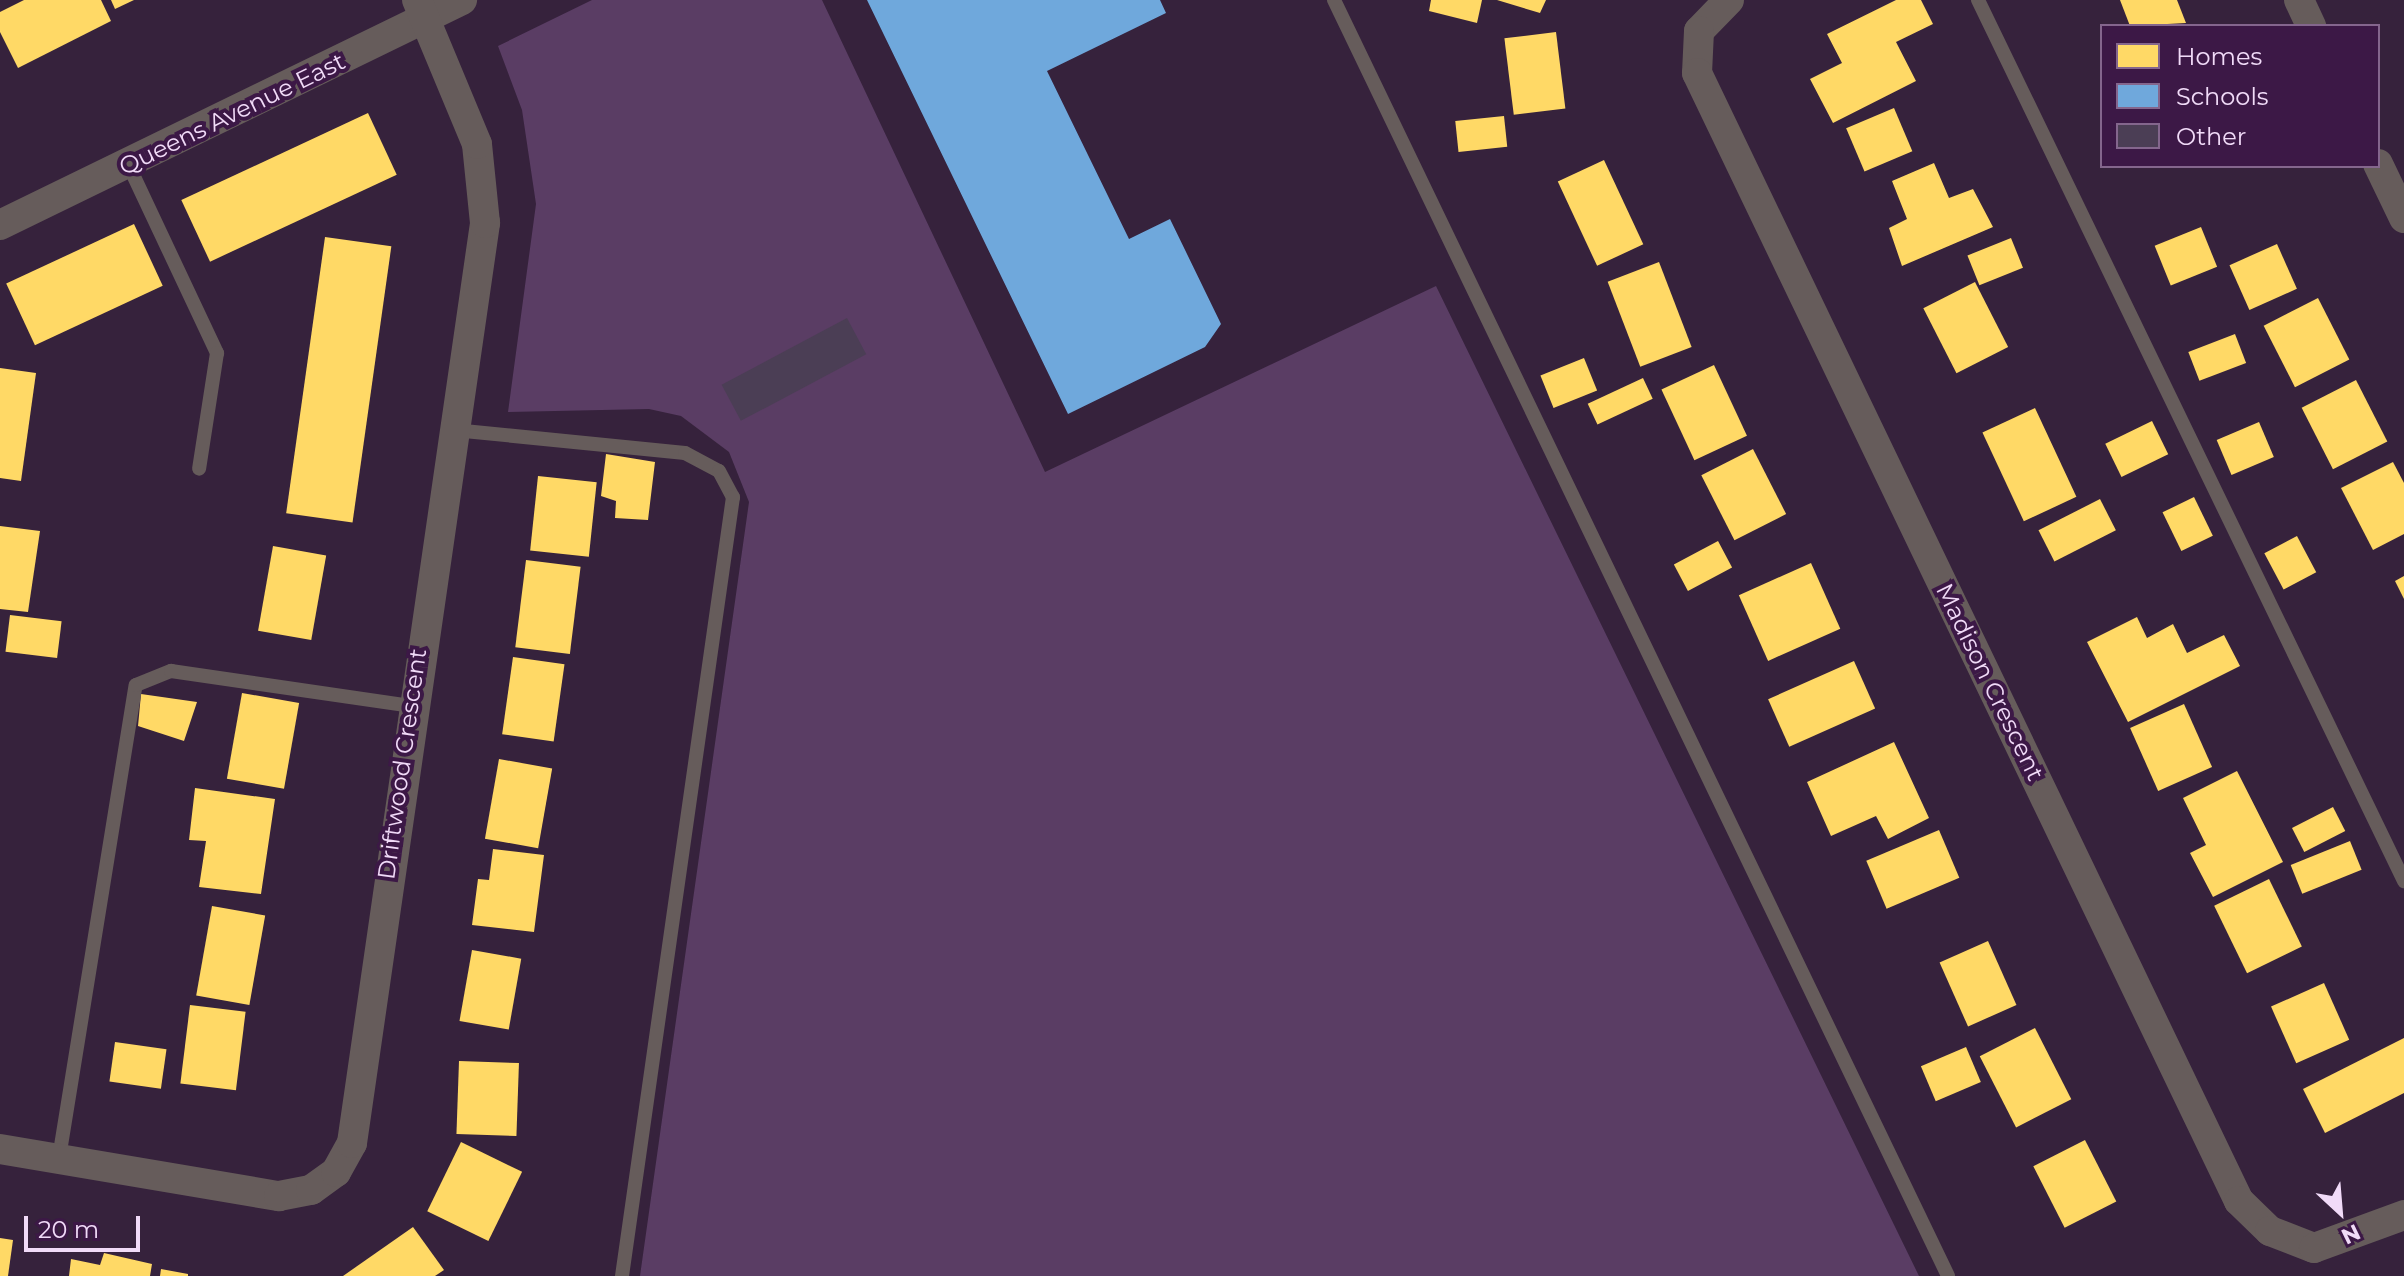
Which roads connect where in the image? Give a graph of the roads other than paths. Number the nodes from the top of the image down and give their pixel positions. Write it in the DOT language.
graph roads {
  1 [pos="462,0"];
  2 [pos="1334,0"];
  3 [pos="1729,0"];
  4 [pos="1978,0"];
  5 [pos="2299,0"];
  6 [pos="421,9"];
  7 [pos="2310,24"];
  8 [pos="129,166"];
  9 [pos="2380,168"];
  10 [pos="2404,218"];
  11 [pos="0,225"];
  12 [pos="454,430"];
  13 [pos="199,469"];
  14 [pos="410,706"];
  15 [pos="2404,881"];
  16 [pos="0,1149"];
  17 [pos="59,1158"];
  18 [pos="2404,1215"];
  19 [pos="622,1276"];
  20 [pos="1948,1276"];
  1 -- 6 [label="street, Queens Avenue East"];
  2 -- 20 [label="lane"];
  3 -- 18 [label="street, Madison Crescent"];
  4 -- 15 [label="lane"];
  5 -- 7 [label="street"];
  6 -- 8 [label="street, Queens Avenue East"];
  6 -- 12 [label="street, Driftwood Crescent"];
  8 -- 11 [label="street, Queens Avenue East"];
  8 -- 13 [label="lane"];
  9 -- 10 [label="street"];
  12 -- 14 [label="street, Driftwood Crescent"];
  12 -- 19 [label="lane"];
  14 -- 17 [label="lane"];
  14 -- 17 [label="street, Driftwood Crescent"];
  16 -- 17 [label="street, Driftwood Crescent"];
}
